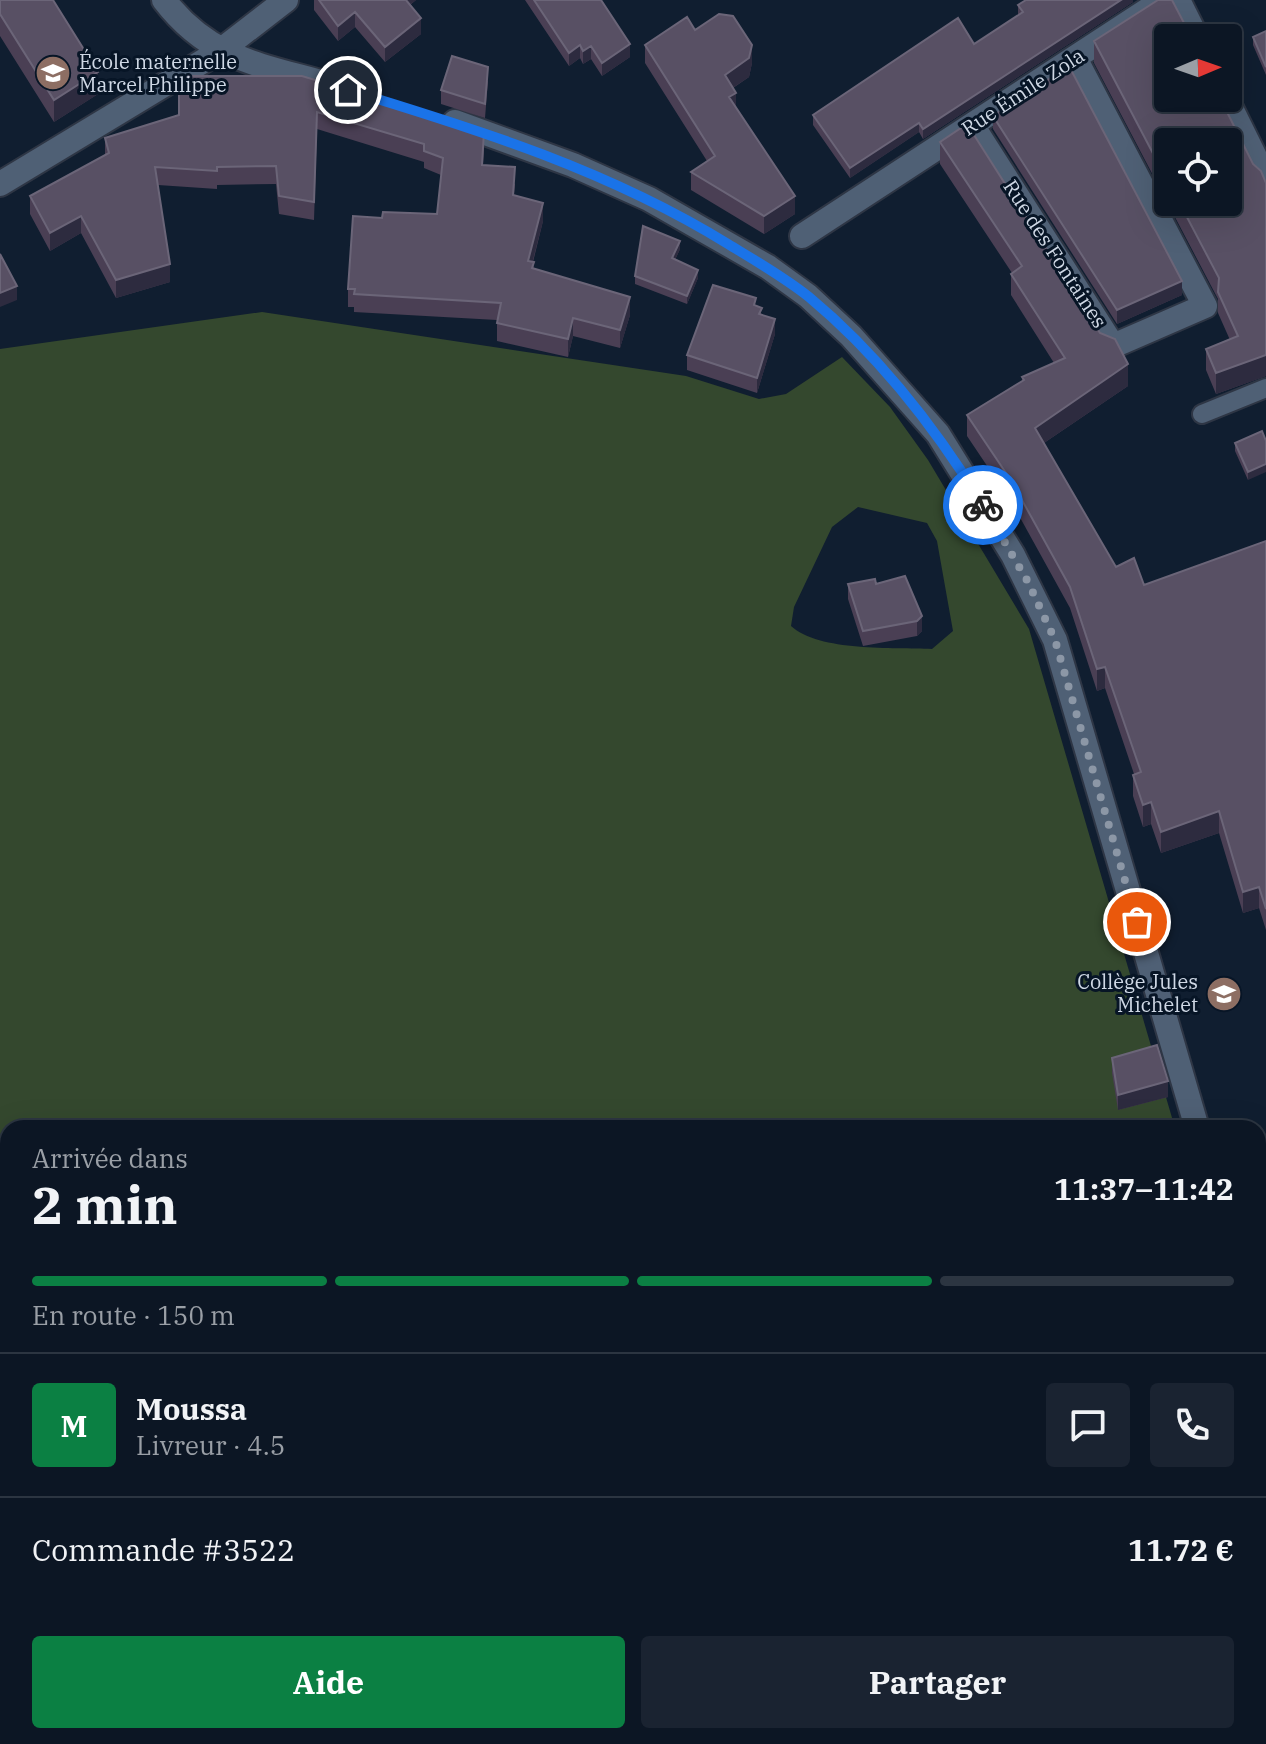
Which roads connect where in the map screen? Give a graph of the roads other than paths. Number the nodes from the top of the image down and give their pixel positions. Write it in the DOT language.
graph roads {
  1 [pos="164,0"];
  2 [pos="286,0"];
  3 [pos="1163,0"];
  4 [pos="1178,0"];
  5 [pos="1190,24"];
  6 [pos="220,51"];
  7 [pos="1075,58"];
  8 [pos="348,90"];
  9 [pos="1233,112"];
  10 [pos="432,115"];
  11 [pos="972,125"];
  12 [pos="1266,179"];
  13 [pos="0,184"];
  14 [pos="802,236"];
  15 [pos="1266,388"];
  16 [pos="1202,414"];
  17 [pos="1195,1120"];
  1 -- 6 [label="main road"];
  2 -- 6 [label="main road"];
  3 -- 7 [label="main road, Rue Émile Zola"];
  4 -- 5 [label="main road"];
  6 -- 8 [label="main road"];
  6 -- 13 [label="main road"];
  7 -- 11 [label="main road, Rue Émile Zola"];
  7 -- 11 [label="main road, Rue des Fontaines"];
  9 -- 12 [label="main road"];
  10 -- 17 [label="main road"];
  11 -- 14 [label="main road, Rue Émile Zola"];
  15 -- 16 [label="lane"];
}
